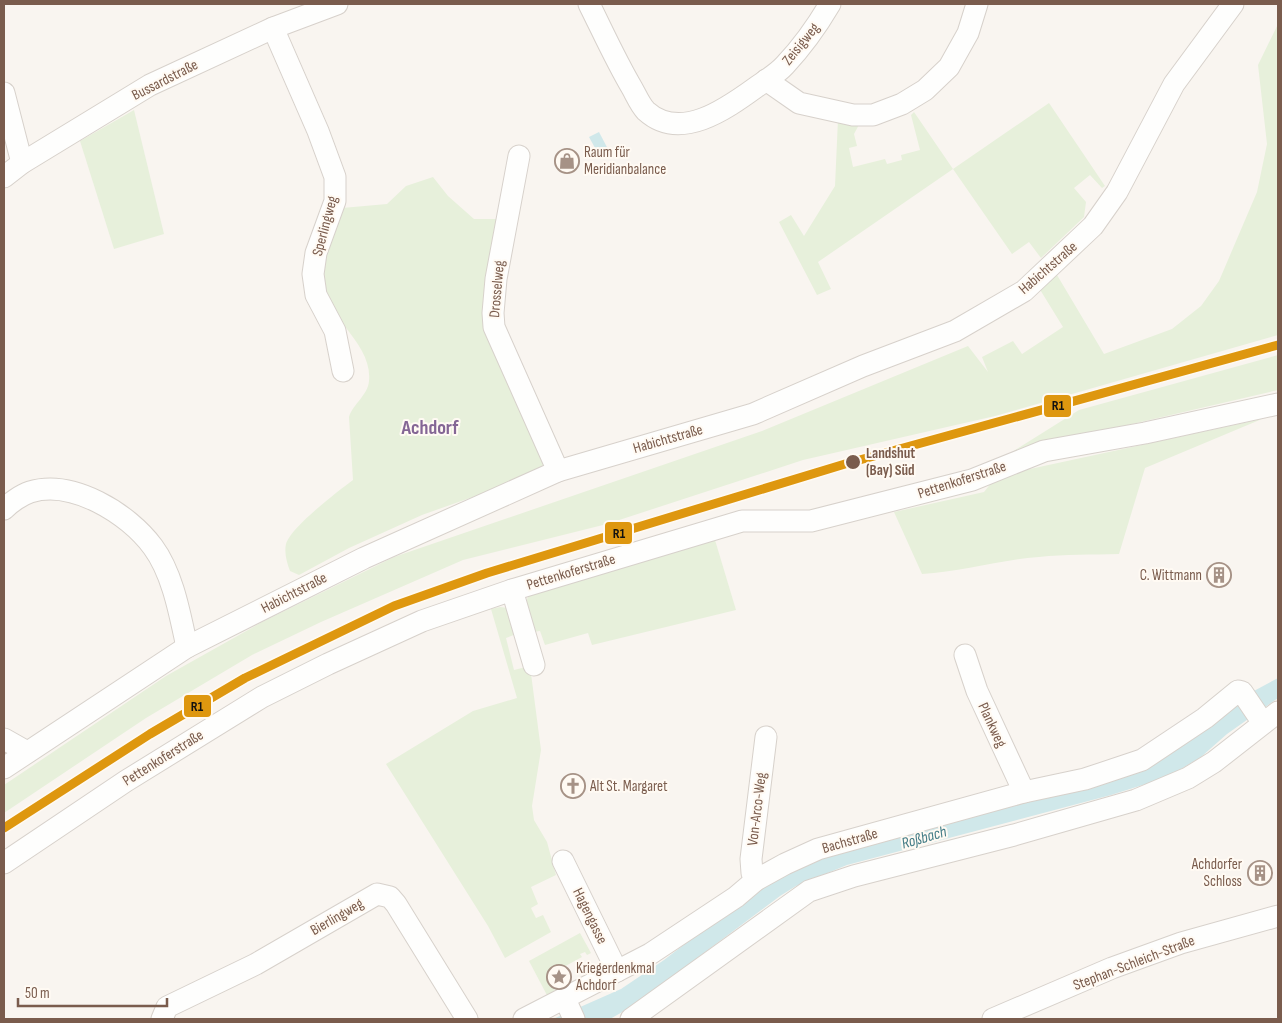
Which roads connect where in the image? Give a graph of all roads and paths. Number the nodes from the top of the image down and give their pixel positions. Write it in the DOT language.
graph roads {
  1 [pos="337,4"];
  2 [pos="589,4"];
  3 [pos="830,4"];
  4 [pos="978,4"];
  5 [pos="1233,4"];
  6 [pos="273,28"];
  7 [pos="766,80"];
  8 [pos="4,93"];
  9 [pos="519,156"];
  10 [pos="22,163"];
  11 [pos="4,177"];
  12 [pos="343,371"];
  13 [pos="1278,404"];
  14 [pos="558,471"];
  15 [pos="4,509"];
  16 [pos="512,590"];
  17 [pos="187,647"];
  18 [pos="965,655"];
  19 [pos="534,665"];
  20 [pos="1261,712"];
  21 [pos="766,738"];
  22 [pos="4,739"];
  23 [pos="26,752"];
  24 [pos="4,768"];
  25 [pos="1024,792"];
  26 [pos="563,861"];
  27 [pos="4,863"];
  28 [pos="756,880"];
  29 [pos="1278,916"];
  30 [pos="617,971"];
  31 [pos="570,1010"];
  32 [pos="162,1019"];
  33 [pos="467,1019"];
  34 [pos="524,1019"];
  35 [pos="631,1019"];
  36 [pos="993,1019"];
  1 -- 6 [label="street, Bussardstraße"];
  2 -- 7 [label="street, Zeisigweg"];
  3 -- 7 [label="street, Zeisigweg"];
  4 -- 7 [label="street"];
  5 -- 14 [label="street, Habichtstraße"];
  6 -- 10 [label="street, Bussardstraße"];
  6 -- 12 [label="street, Sperlingweg"];
  8 -- 10 [label="street"];
  9 -- 14 [label="street, Drosselweg"];
  10 -- 11 [label="street, Bussardstraße"];
  13 -- 16 [label="street, Pettenkoferstraße"];
  14 -- 17 [label="street, Habichtstraße"];
  15 -- 17 [label="street"];
  16 -- 19 [label="street"];
  16 -- 27 [label="street, Pettenkoferstraße"];
  17 -- 23 [label="street, Habichtstraße"];
  18 -- 25 [label="street, Plankweg"];
  20 -- 25 [label="street, Bachstraße"];
  20 -- 35 [label="street, Bachstraße"];
  21 -- 28 [label="street, Von-Arco-Weg"];
  22 -- 23 [label="street"];
  23 -- 24 [label="street, Habichtstraße"];
  25 -- 28 [label="street, Bachstraße"];
  26 -- 30 [label="street, Hagengasse"];
  28 -- 30 [label="street, Bachstraße"];
  29 -- 36 [label="street, Stephan-Schleich-Straße"];
  30 -- 31 [label="street, Bachstraße"];
  31 -- 34 [label="street, Bachstraße"];
  32 -- 33 [label="street, Bierlingweg"];
}
